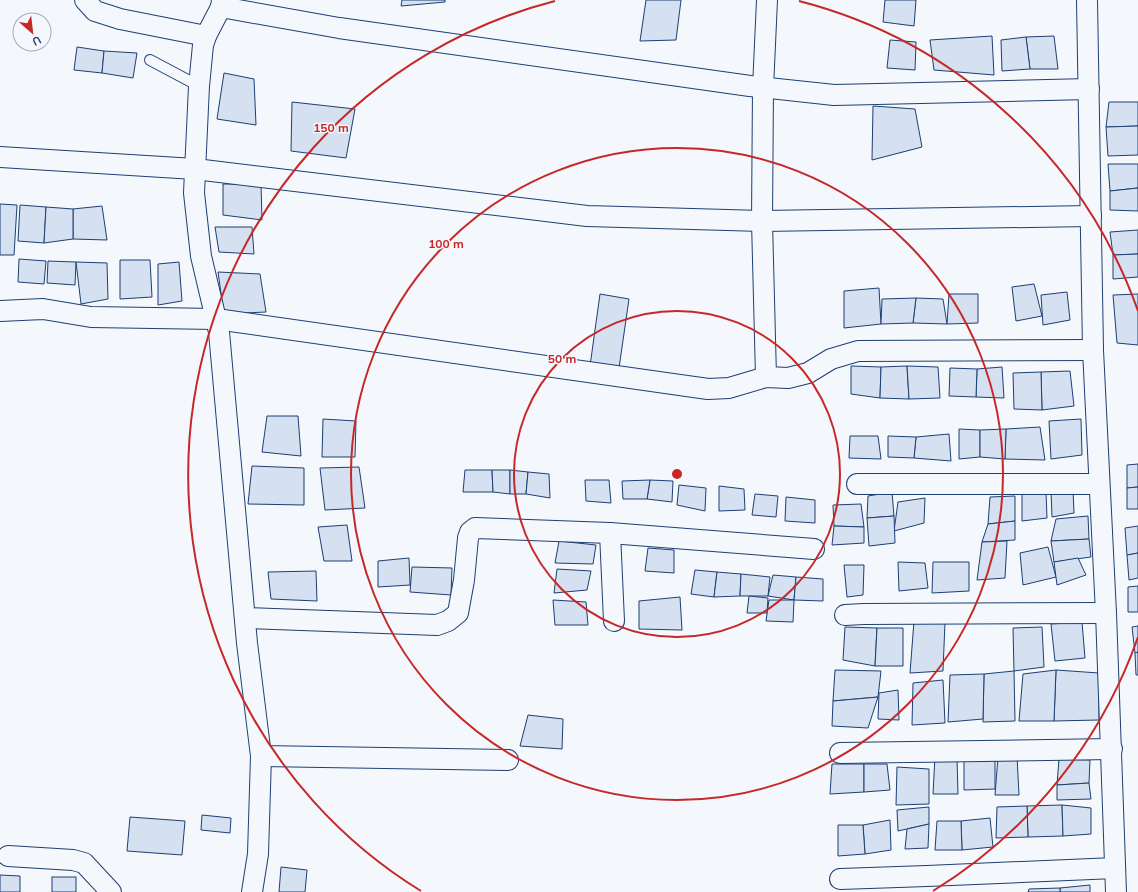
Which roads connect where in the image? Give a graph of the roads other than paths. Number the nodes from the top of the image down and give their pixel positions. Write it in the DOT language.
graph roads {
  1 [pos="85,0"];
  2 [pos="764,0"];
  3 [pos="767,0"];
  4 [pos="1088,0"];
  5 [pos="222,4"];
  6 [pos="206,36"];
  7 [pos="150,60"];
  8 [pos="199,86"];
  9 [pos="763,88"];
  10 [pos="1089,89"];
  11 [pos="0,157"];
  12 [pos="195,169"];
  13 [pos="1091,216"];
  14 [pos="762,221"];
  15 [pos="0,311"];
  16 [pos="216,319"];
  17 [pos="1093,350"];
  18 [pos="766,377"];
  19 [pos="857,484"];
  20 [pos="1099,484"];
  21 [pos="610,533"];
  22 [pos="814,549"];
  23 [pos="1106,613"];
  24 [pos="845,615"];
  25 [pos="245,618"];
  26 [pos="614,621"];
  27 [pos="1112,749"];
  28 [pos="840,753"];
  29 [pos="261,756"];
  30 [pos="508,760"];
  31 [pos="8,856"];
  32 [pos="1115,868"];
  33 [pos="840,879"];
  34 [pos="111,892"];
  35 [pos="252,892"];
  36 [pos="1116,892"];
  1 -- 6 [label="street"];
  2 -- 3 [label="street"];
  3 -- 9 [label="street"];
  4 -- 10 [label="street"];
  5 -- 6 [label="street"];
  5 -- 9 [label="street"];
  6 -- 8 [label="street"];
  7 -- 8 [label="lane"];
  8 -- 12 [label="street"];
  9 -- 10 [label="street"];
  9 -- 14 [label="street"];
  10 -- 13 [label="street"];
  11 -- 12 [label="street"];
  12 -- 14 [label="street"];
  12 -- 16 [label="street"];
  13 -- 14 [label="street"];
  13 -- 17 [label="street"];
  14 -- 18 [label="street"];
  15 -- 16 [label="street"];
  16 -- 18 [label="street"];
  16 -- 25 [label="street"];
  17 -- 18 [label="street"];
  17 -- 20 [label="street"];
  19 -- 20 [label="street"];
  20 -- 23 [label="street"];
  21 -- 22 [label="street"];
  21 -- 25 [label="street"];
  21 -- 26 [label="street"];
  23 -- 24 [label="street"];
  23 -- 27 [label="street"];
  25 -- 29 [label="street"];
  27 -- 28 [label="street"];
  27 -- 32 [label="street"];
  29 -- 30 [label="street"];
  29 -- 35 [label="street"];
  31 -- 34 [label="street"];
  32 -- 33 [label="street"];
  32 -- 36 [label="street"];
}
